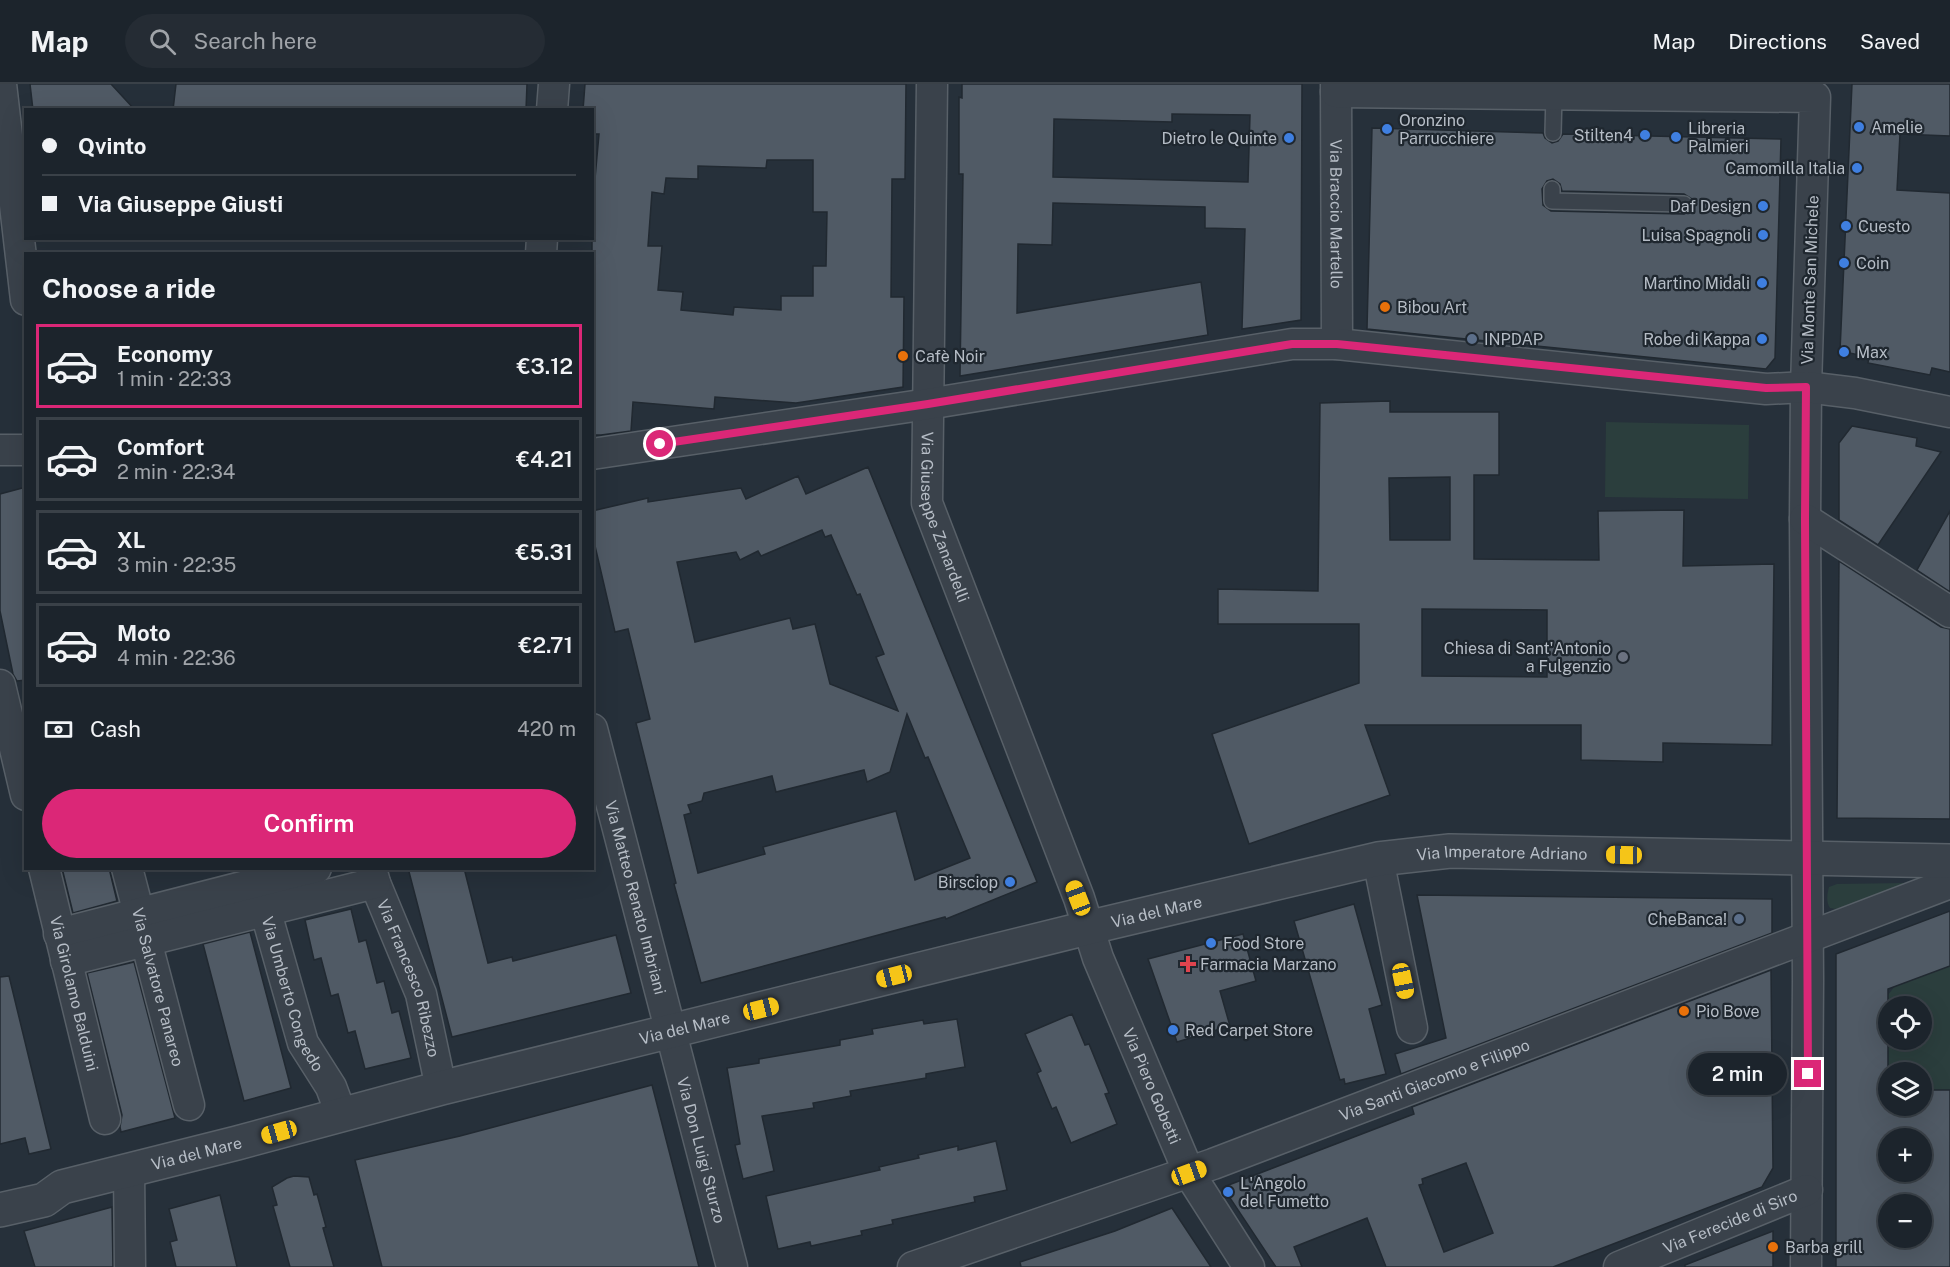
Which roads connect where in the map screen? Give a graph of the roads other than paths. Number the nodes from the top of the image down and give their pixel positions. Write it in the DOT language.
graph roads {
  1 [pos="1,84"];
  2 [pos="554,84"];
  3 [pos="933,84"];
  4 [pos="1336,88"];
  5 [pos="1554,94"];
  6 [pos="552,108"];
  7 [pos="1553,133"];
  8 [pos="1552,189"];
  9 [pos="1684,204"];
  10 [pos="24,283"];
  11 [pos="1337,344"];
  12 [pos="1806,387"];
  13 [pos="928,404"];
  14 [pos="1950,412"];
  15 [pos="0,450"];
  16 [pos="24,450"];
  17 [pos="594,454"];
  18 [pos="1805,519"];
  19 [pos="1950,612"];
  20 [pos="0,684"];
  21 [pos="594,737"];
  22 [pos="24,786"];
  23 [pos="1807,859"];
  24 [pos="1378,860"];
  25 [pos="1950,861"];
  26 [pos="44,870"];
  27 [pos="127,870"];
  28 [pos="301,870"];
  29 [pos="256,876"];
  30 [pos="373,876"];
  31 [pos="1950,883"];
  32 [pos="265,912"];
  33 [pos="141,928"];
  34 [pos="1087,928"];
  35 [pos="1808,938"];
  36 [pos="63,947"];
  37 [pos="1412,1028"];
  38 [pos="670,1032"];
  39 [pos="441,1088"];
  40 [pos="189,1105"];
  41 [pos="341,1114"];
  42 [pos="105,1119"];
  43 [pos="129,1170"];
  44 [pos="1189,1173"];
  45 [pos="1807,1190"];
  46 [pos="4,1201"];
  47 [pos="129,1267"];
  48 [pos="732,1267"];
  49 [pos="913,1267"];
  50 [pos="1249,1267"];
  51 [pos="1619,1267"];
  52 [pos="1806,1267"];
  1 -- 10 [label="street"];
  2 -- 6 [label="street"];
  3 -- 13 [label="street, Via Giuseppe Zanardelli"];
  4 -- 5 [label="street"];
  4 -- 11 [label="street, Via Braccio Martello"];
  5 -- 7 [label="lane"];
  5 -- 12 [label="street, Via Monte San Michele"];
  8 -- 9 [label="lane"];
  11 -- 12 [label="street"];
  11 -- 13 [label="street"];
  12 -- 14 [label="street"];
  12 -- 18 [label="street, Via Monte San Michele"];
  13 -- 17 [label="street"];
  13 -- 34 [label="street, Via Giuseppe Zanardelli"];
  15 -- 16 [label="street"];
  18 -- 19 [label="street"];
  18 -- 23 [label="street, Via Monte San Michele"];
  20 -- 22 [label="street"];
  21 -- 38 [label="street, Via Matteo Renato Imbriani"];
  23 -- 24 [label="street, Via Imperatore Adriano"];
  23 -- 25 [label="street, Via Imperatore Adriano"];
  23 -- 35 [label="street, Via Monte San Michele"];
  24 -- 34 [label="street, Via del Mare"];
  24 -- 37 [label="street"];
  26 -- 36 [label="street, Via Girolamo Balduini"];
  27 -- 33 [label="street, Via Salvatore Panareo"];
  28 -- 29 [label="street"];
  29 -- 32 [label="street, Via Umberto Congedo"];
  29 -- 33 [label="street"];
  30 -- 32 [label="street"];
  30 -- 39 [label="street, Via Francesco Ribezzo"];
  31 -- 35 [label="street, Via Santi Giacomo e Filippo"];
  32 -- 33 [label="street"];
  32 -- 41 [label="street, Via Umberto Congedo"];
  33 -- 36 [label="street"];
  33 -- 40 [label="street, Via Salvatore Panareo"];
  34 -- 38 [label="street, Via del Mare"];
  34 -- 44 [label="street, Via Piero Gobetti"];
  35 -- 44 [label="street, Via Santi Giacomo e Filippo"];
  35 -- 45 [label="street, Via Monte San Michele"];
  36 -- 42 [label="street, Via Girolamo Balduini"];
  38 -- 39 [label="street, Via del Mare"];
  38 -- 48 [label="street, Via Don Luigi Sturzo"];
  39 -- 41 [label="street, Via del Mare"];
  41 -- 43 [label="street, Via del Mare"];
  43 -- 46 [label="street, Via del Mare"];
  43 -- 47 [label="street"];
  44 -- 49 [label="street, Via Santi Giacomo e Filippo"];
  44 -- 50 [label="street, Via Piero Gobetti"];
  45 -- 51 [label="street, Via Ferecide di Siro"];
  45 -- 52 [label="street, Via Monte San Michele"];
}
